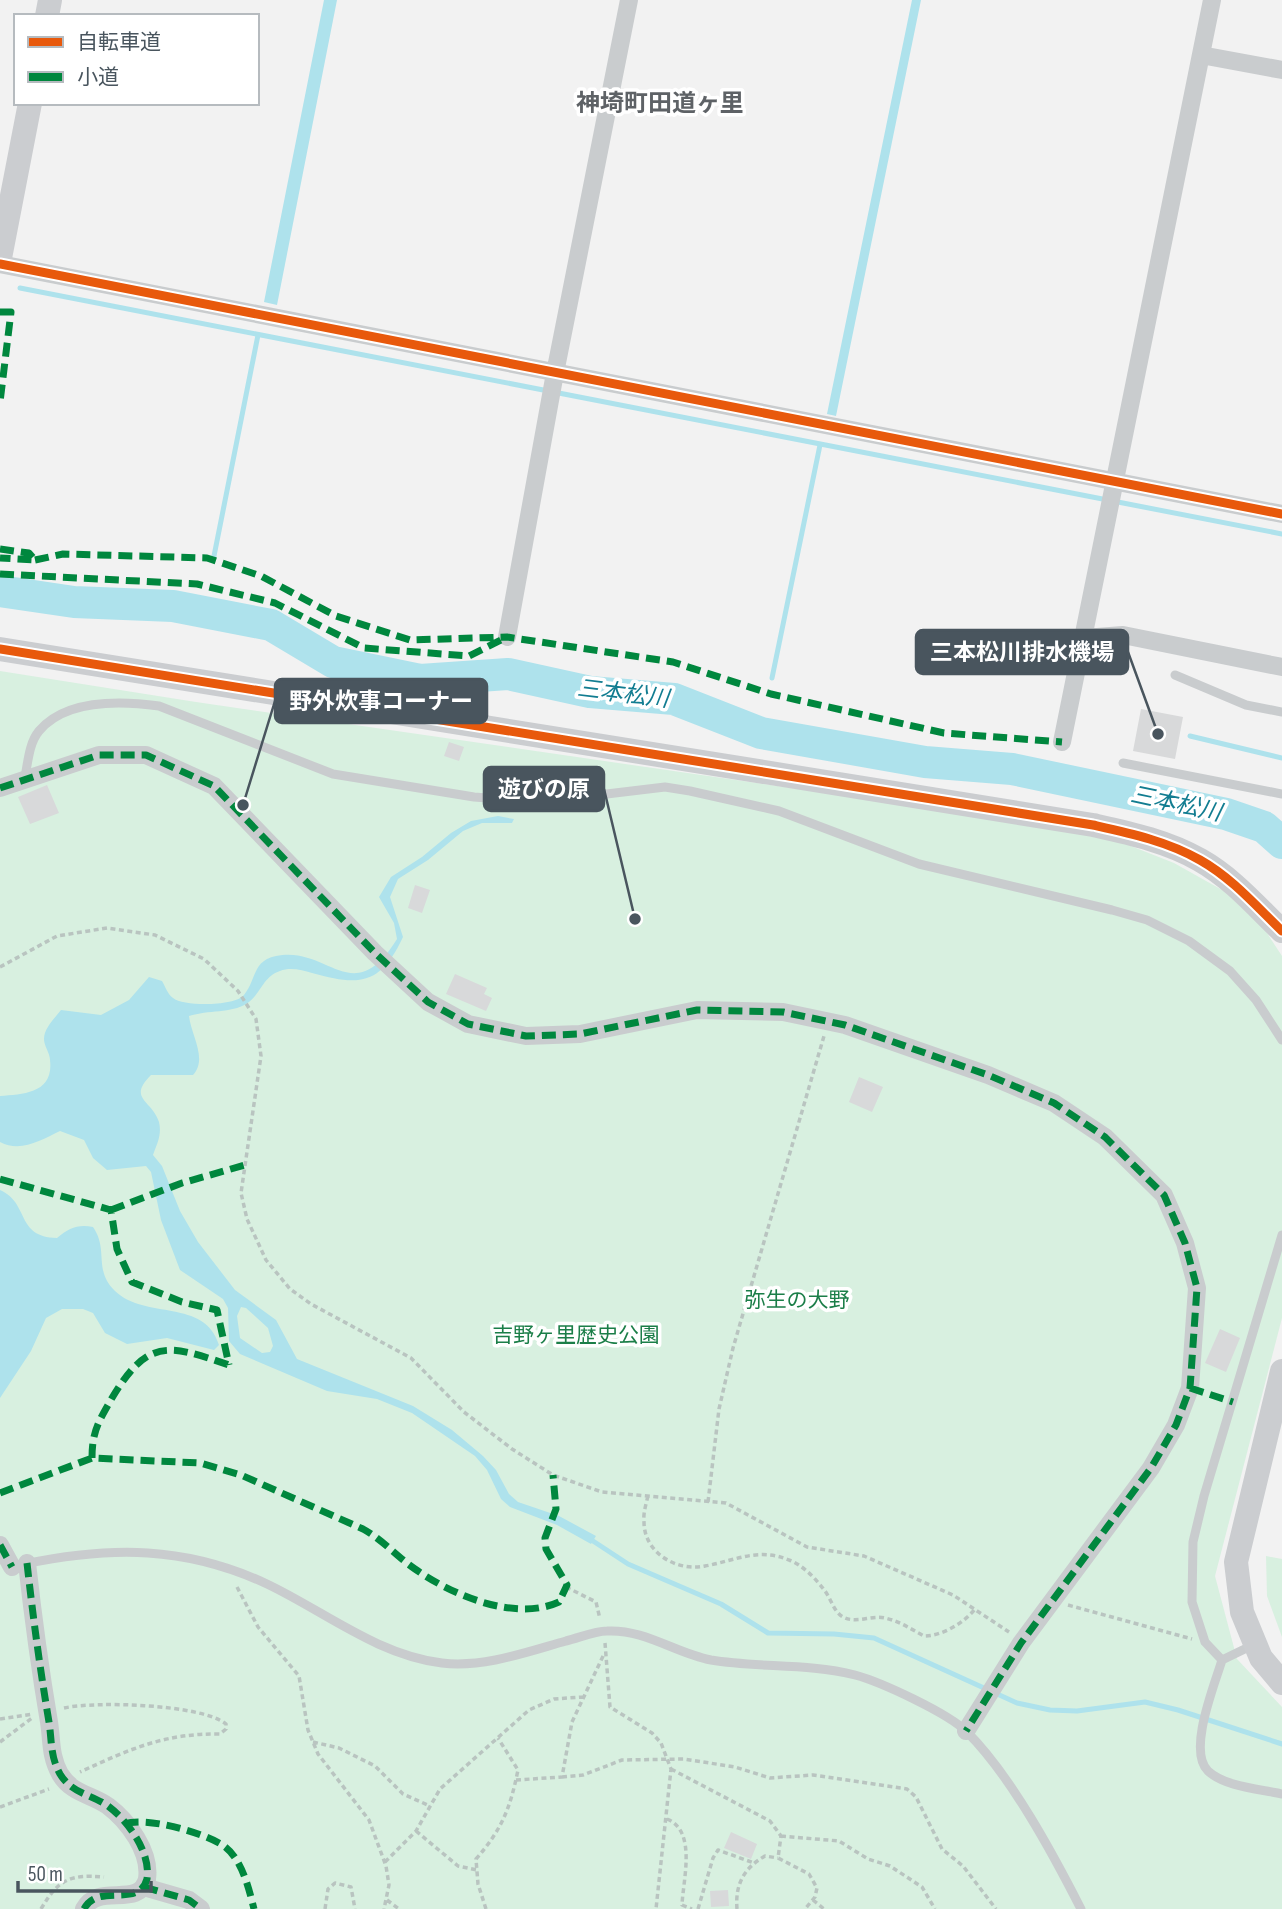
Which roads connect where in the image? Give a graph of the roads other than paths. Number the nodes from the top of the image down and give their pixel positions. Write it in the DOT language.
graph roads {
  1 [pos="629,0"];
  2 [pos="1212,0"];
  3 [pos="1200,55"];
  4 [pos="1282,70"];
  5 [pos="30,105"];
  6 [pos="0,258"];
  7 [pos="0,264"];
  8 [pos="552,386"];
  9 [pos="1112,493"];
  10 [pos="1282,514"];
  11 [pos="507,637"];
  12 [pos="1084,638"];
  13 [pos="0,649"];
  14 [pos="1282,667"];
  15 [pos="1175,675"];
  16 [pos="1282,712"];
  17 [pos="1062,742"];
  18 [pos="1123,763"];
  19 [pos="25,777"];
  20 [pos="0,788"];
  21 [pos="1282,793"];
  22 [pos="1282,930"];
  23 [pos="1282,1040"];
  24 [pos="1282,1235"];
  25 [pos="1282,1371"];
  26 [pos="0,1545"];
  27 [pos="13,1567"];
  28 [pos="1255,1644"];
  29 [pos="1222,1660"];
  30 [pos="1282,1683"];
  31 [pos="966,1731"];
  32 [pos="1282,1794"];
  33 [pos="144,1887"];
  34 [pos="85,1909"];
  35 [pos="201,1909"];
  36 [pos="1081,1909"];
  1 -- 8 [label="street"];
  2 -- 3 [label="street"];
  3 -- 4 [label="street"];
  3 -- 9 [label="street"];
  5 -- 6 [label="street"];
  7 -- 8 [label="street"];
  8 -- 9 [label="street"];
  8 -- 11 [label="street"];
  9 -- 10 [label="street"];
  9 -- 12 [label="street"];
  12 -- 14 [label="street"];
  12 -- 17 [label="street"];
  13 -- 22 [label="street"];
  15 -- 16 [label="lane"];
  18 -- 21 [label="lane"];
  19 -- 20 [label="street"];
  19 -- 23 [label="lane"];
  19 -- 31 [label="street"];
  24 -- 29 [label="lane"];
  25 -- 28 [label="street"];
  26 -- 27 [label="street"];
  27 -- 31 [label="lane"];
  27 -- 33 [label="street"];
  28 -- 29 [label="lane"];
  28 -- 30 [label="street"];
  29 -- 32 [label="lane"];
  31 -- 36 [label="lane"];
  33 -- 34 [label="street"];
  33 -- 35 [label="street"];
}
